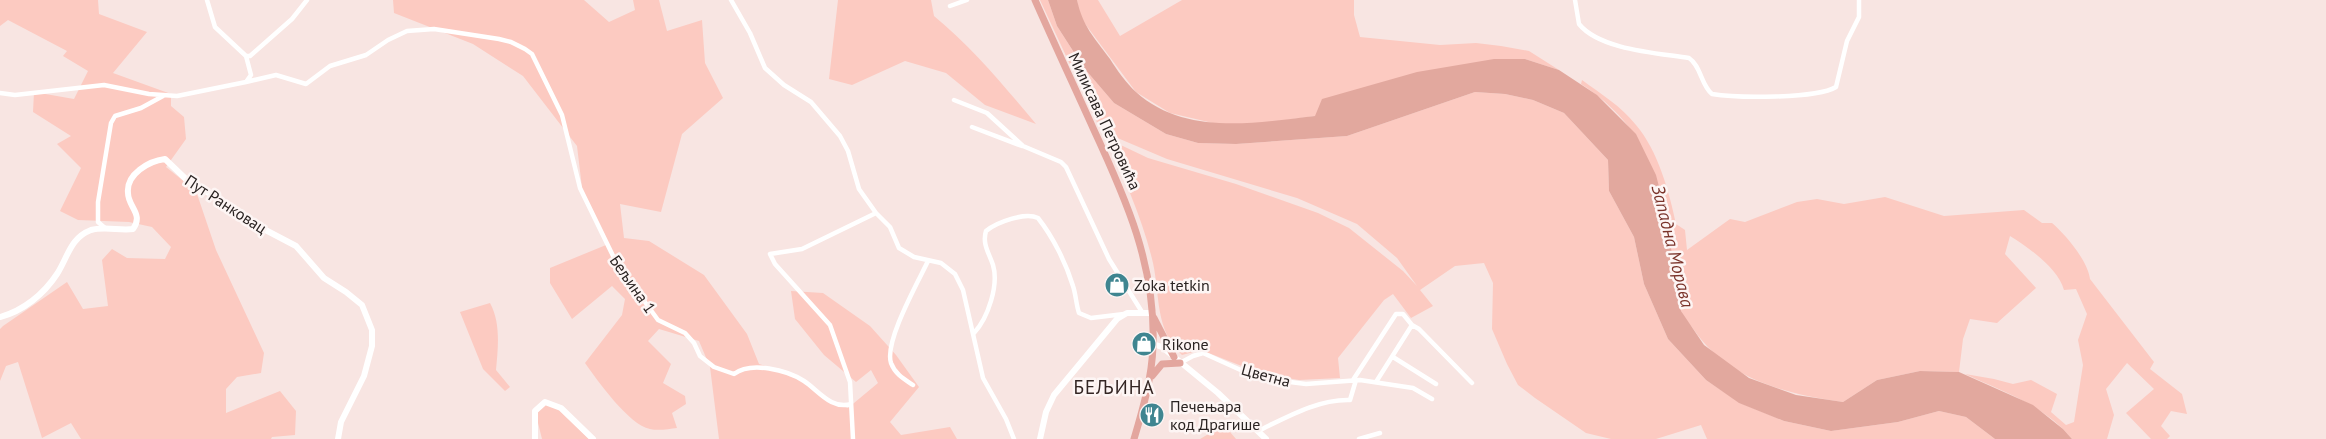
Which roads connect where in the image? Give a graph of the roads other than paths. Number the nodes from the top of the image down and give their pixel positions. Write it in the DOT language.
graph roads {
  1 [pos="207,0"];
  2 [pos="307,0"];
  3 [pos="731,0"];
  4 [pos="967,0"];
  5 [pos="1035,0"];
  6 [pos="1575,0"];
  7 [pos="1859,0"];
  8 [pos="950,6"];
  9 [pos="246,56"];
  10 [pos="246,82"];
  11 [pos="0,94"];
  12 [pos="164,96"];
  13 [pos="954,100"];
  14 [pos="972,127"];
  15 [pos="1023,146"];
  16 [pos="876,213"];
  17 [pos="105,228"];
  18 [pos="928,261"];
  19 [pos="1142,312"];
  20 [pos="1124,314"];
  21 [pos="1153,315"];
  22 [pos="0,317"];
  23 [pos="1412,325"];
  24 [pos="974,333"];
  25 [pos="1153,344"];
  26 [pos="1393,357"];
  27 [pos="1174,358"];
  28 [pos="1180,363"];
  29 [pos="1355,380"];
  30 [pos="1376,382"];
  31 [pos="1472,383"];
  32 [pos="1436,384"];
  33 [pos="1147,385"];
  34 [pos="913,386"];
  35 [pos="1432,399"];
  36 [pos="851,404"];
  37 [pos="1258,431"];
  38 [pos="1380,433"];
  39 [pos="338,439"];
  40 [pos="534,439"];
  41 [pos="593,439"];
  42 [pos="853,439"];
  43 [pos="1014,439"];
  44 [pos="1040,439"];
  45 [pos="1134,439"];
  46 [pos="1266,439"];
  47 [pos="1359,439"];
  1 -- 9 [label="street"];
  2 -- 9 [label="street"];
  3 -- 16 [label="street"];
  4 -- 8 [label="street"];
  5 -- 21 [label="main road, Милисава Петровића"];
  6 -- 7 [label="street"];
  9 -- 10 [label="street"];
  10 -- 12 [label="street"];
  10 -- 36 [label="street, Бељина 1"];
  11 -- 12 [label="street"];
  12 -- 17 [label="street"];
  13 -- 15 [label="street"];
  14 -- 15 [label="street"];
  15 -- 19 [label="street"];
  16 -- 18 [label="street"];
  16 -- 36 [label="street"];
  17 -- 22 [label="street, Пут Ранковац"];
  17 -- 39 [label="street, Пут Ранковац"];
  18 -- 24 [label="street"];
  18 -- 34 [label="street"];
  19 -- 20 [label="street"];
  19 -- 21 [label="street"];
  20 -- 24 [label="street"];
  20 -- 44 [label="street"];
  21 -- 25 [label="main road"];
  21 -- 27 [label="main road"];
  23 -- 26 [label="street"];
  23 -- 29 [label="street"];
  23 -- 31 [label="street"];
  24 -- 43 [label="street"];
  25 -- 27 [label="street"];
  25 -- 33 [label="main road"];
  26 -- 30 [label="street"];
  26 -- 32 [label="street"];
  27 -- 28 [label="street"];
  28 -- 29 [label="street, Цветна"];
  28 -- 33 [label="main road"];
  28 -- 37 [label="street"];
  29 -- 30 [label="street, Цветна"];
  29 -- 37 [label="street"];
  30 -- 35 [label="street, Цветна"];
  33 -- 45 [label="main road"];
  36 -- 42 [label="street"];
  37 -- 46 [label="street"];
  38 -- 47 [label="street"];
  40 -- 41 [label="street"];
}
